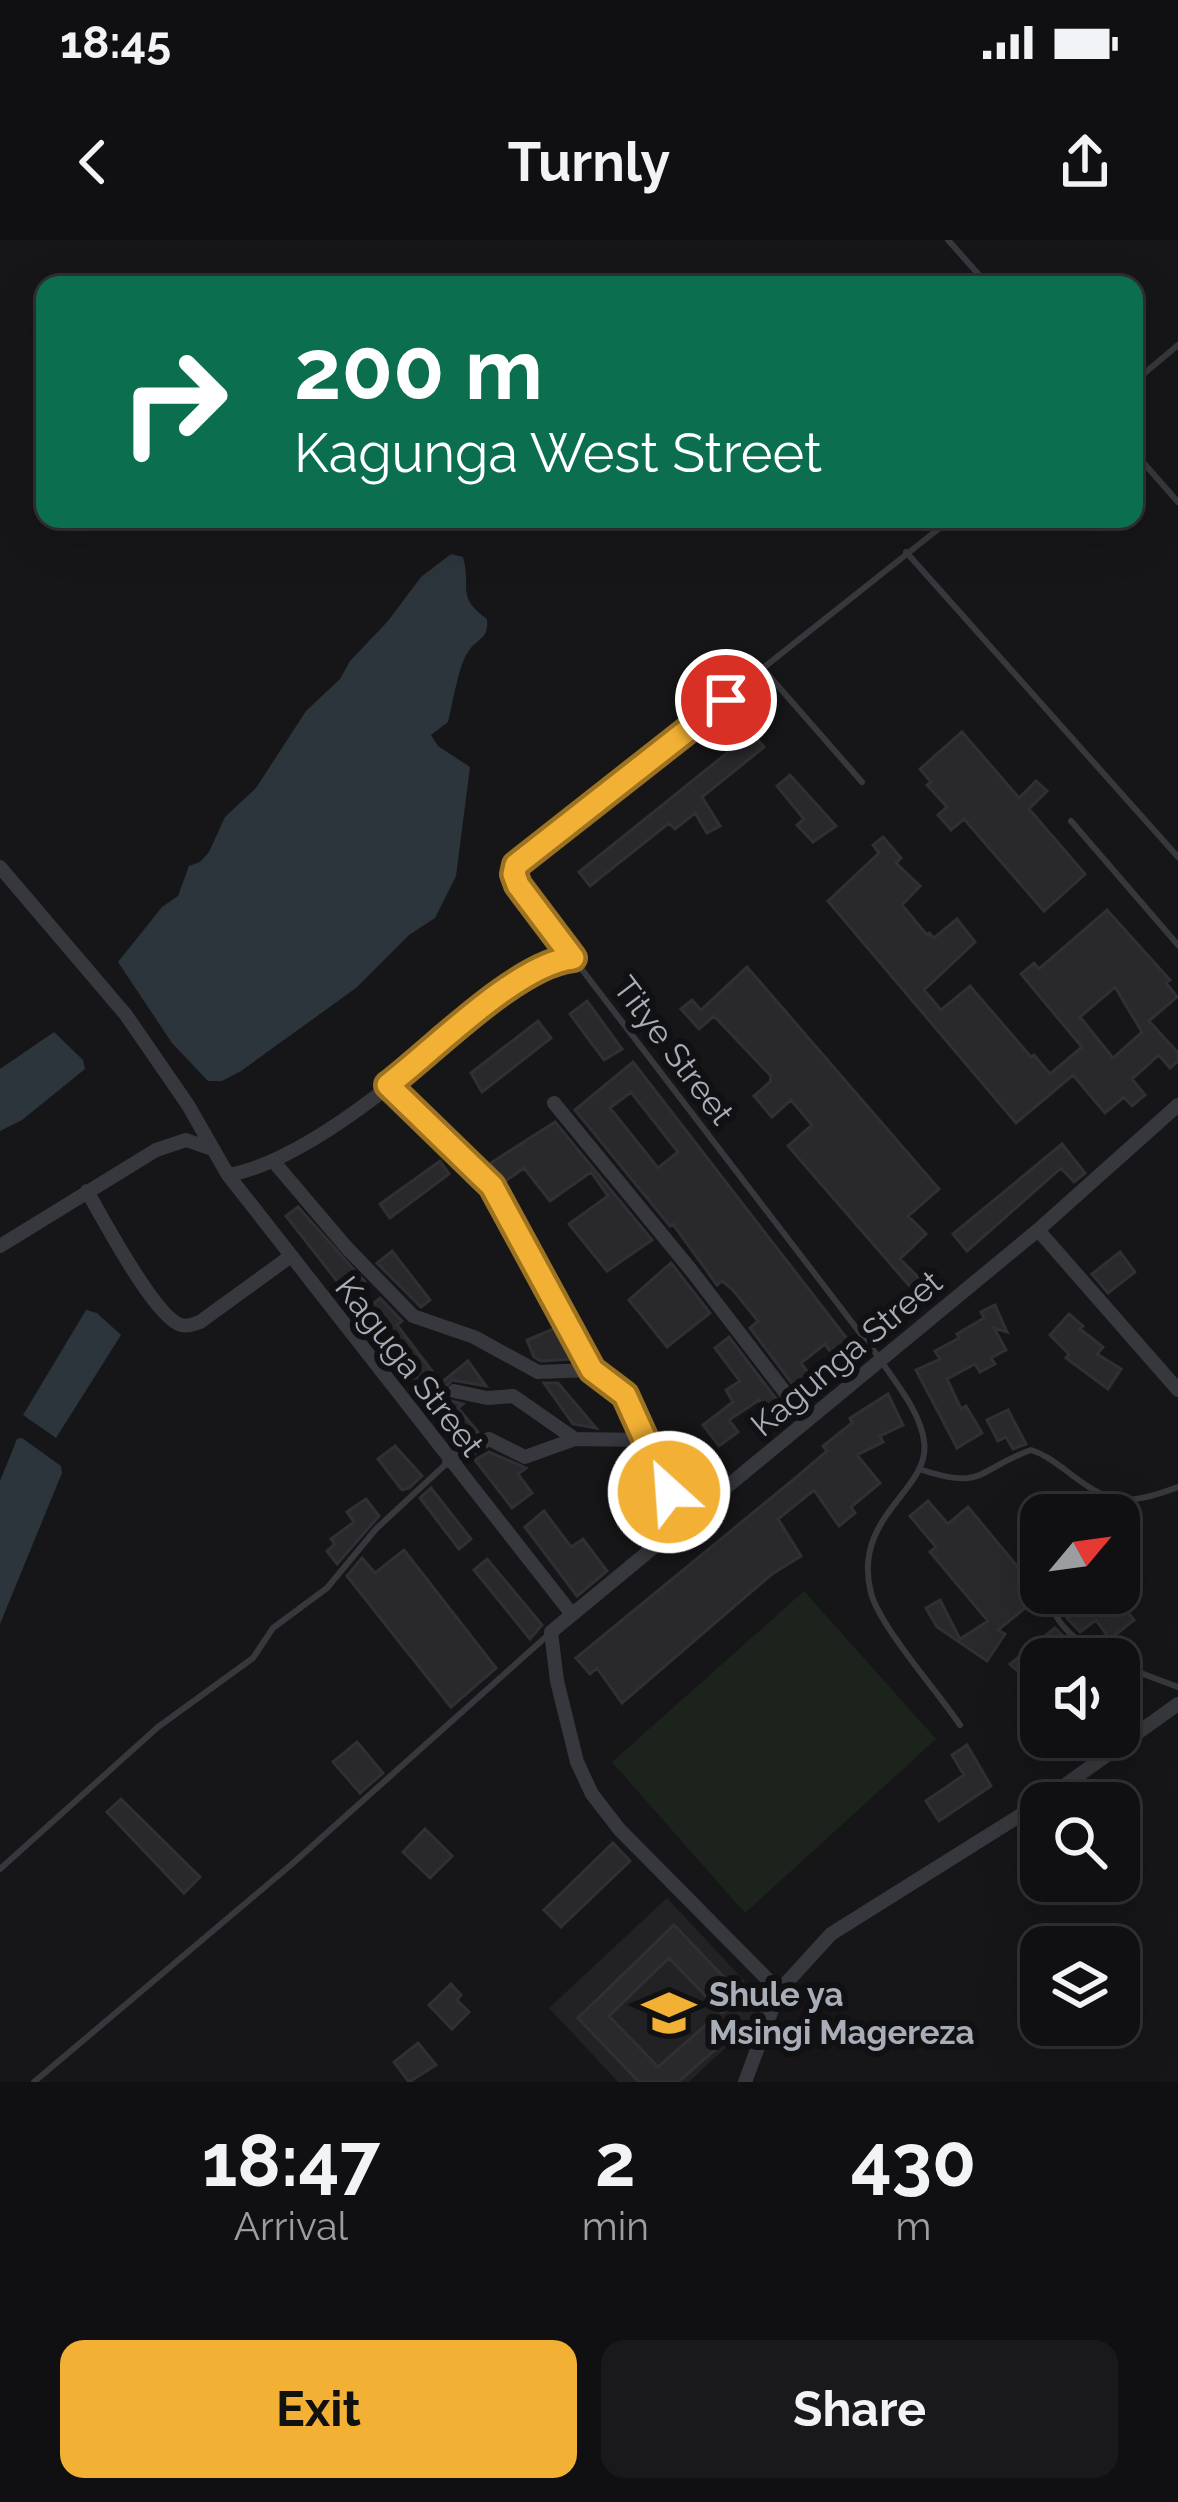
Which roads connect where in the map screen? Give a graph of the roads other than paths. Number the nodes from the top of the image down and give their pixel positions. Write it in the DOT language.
graph roads {
  1 [pos="948,240"];
  2 [pos="980,276"];
  3 [pos="1178,345"];
  4 [pos="1143,374"];
  5 [pos="1143,462"];
  6 [pos="1178,502"];
  7 [pos="939,528"];
  8 [pos="906,552"];
  9 [pos="764,670"];
  10 [pos="862,782"];
  11 [pos="1071,821"];
  12 [pos="1178,856"];
  13 [pos="0,867"];
  14 [pos="1178,945"];
  15 [pos="573,958"];
  16 [pos="388,1085"];
  17 [pos="554,1103"];
  18 [pos="1178,1105"];
  19 [pos="212,1149"];
  20 [pos="274,1162"];
  21 [pos="228,1175"];
  22 [pos="87,1190"];
  23 [pos="1038,1230"];
  24 [pos="0,1246"];
  25 [pos="291,1256"];
  26 [pos="880,1359"];
  27 [pos="592,1370"];
  28 [pos="1178,1390"];
  29 [pos="454,1391"];
  30 [pos="807,1421"];
  31 [pos="575,1439"];
  32 [pos="644,1440"];
  33 [pos="449,1461"];
  34 [pos="919,1468"];
  35 [pos="1178,1487"];
  36 [pos="1099,1494"];
  37 [pos="1140,1498"];
  38 [pos="685,1522"];
  39 [pos="571,1612"];
  40 [pos="1055,1614"];
  41 [pos="551,1632"];
  42 [pos="1079,1638"];
  43 [pos="1140,1673"];
  44 [pos="1178,1687"];
  45 [pos="1178,1705"];
  46 [pos="960,1725"];
  47 [pos="0,1869"];
  48 [pos="778,1991"];
  49 [pos="34,2082"];
  50 [pos="746,2082"];
  1 -- 2 [label="lane"];
  3 -- 4 [label="lane"];
  5 -- 6 [label="lane"];
  7 -- 8 [label="lane, Titye Street"];
  8 -- 9 [label="lane, Titye Street"];
  8 -- 12 [label="lane"];
  9 -- 10 [label="lane"];
  9 -- 15 [label="lane, Titye Street"];
  11 -- 14 [label="lane"];
  13 -- 19 [label="street, Kaguga Street"];
  15 -- 16 [label="street"];
  15 -- 26 [label="lane, Titye Street"];
  16 -- 20 [label="street"];
  16 -- 27 [label="street"];
  17 -- 30 [label="street"];
  18 -- 23 [label="street, Kagunga Street"];
  19 -- 21 [label="street, Kaguga Street"];
  19 -- 22 [label="street"];
  20 -- 21 [label="street"];
  20 -- 27 [label="street"];
  21 -- 25 [label="street, Kaguga Street"];
  22 -- 24 [label="street"];
  22 -- 25 [label="street"];
  23 -- 26 [label="street, Kagunga Street"];
  23 -- 28 [label="street"];
  25 -- 33 [label="street, Kaguga Street"];
  26 -- 30 [label="street, Kagunga Street"];
  26 -- 34 [label="lane, Titye Street"];
  27 -- 32 [label="street"];
  29 -- 31 [label="street"];
  30 -- 38 [label="street, Kagunga Street"];
  31 -- 32 [label="street"];
  31 -- 33 [label="street"];
  32 -- 38 [label="street"];
  33 -- 39 [label="street, Kaguga Street"];
  33 -- 47 [label="lane"];
  34 -- 36 [label="lane"];
  34 -- 46 [label="lane"];
  35 -- 37 [label="lane"];
  38 -- 39 [label="street, Kagunga Street"];
  39 -- 41 [label="street, Kagunga Street"];
  40 -- 42 [label="lane"];
  41 -- 48 [label="street"];
  41 -- 49 [label="lane"];
  43 -- 44 [label="lane"];
  45 -- 48 [label="street"];
  48 -- 50 [label="street"];
}
